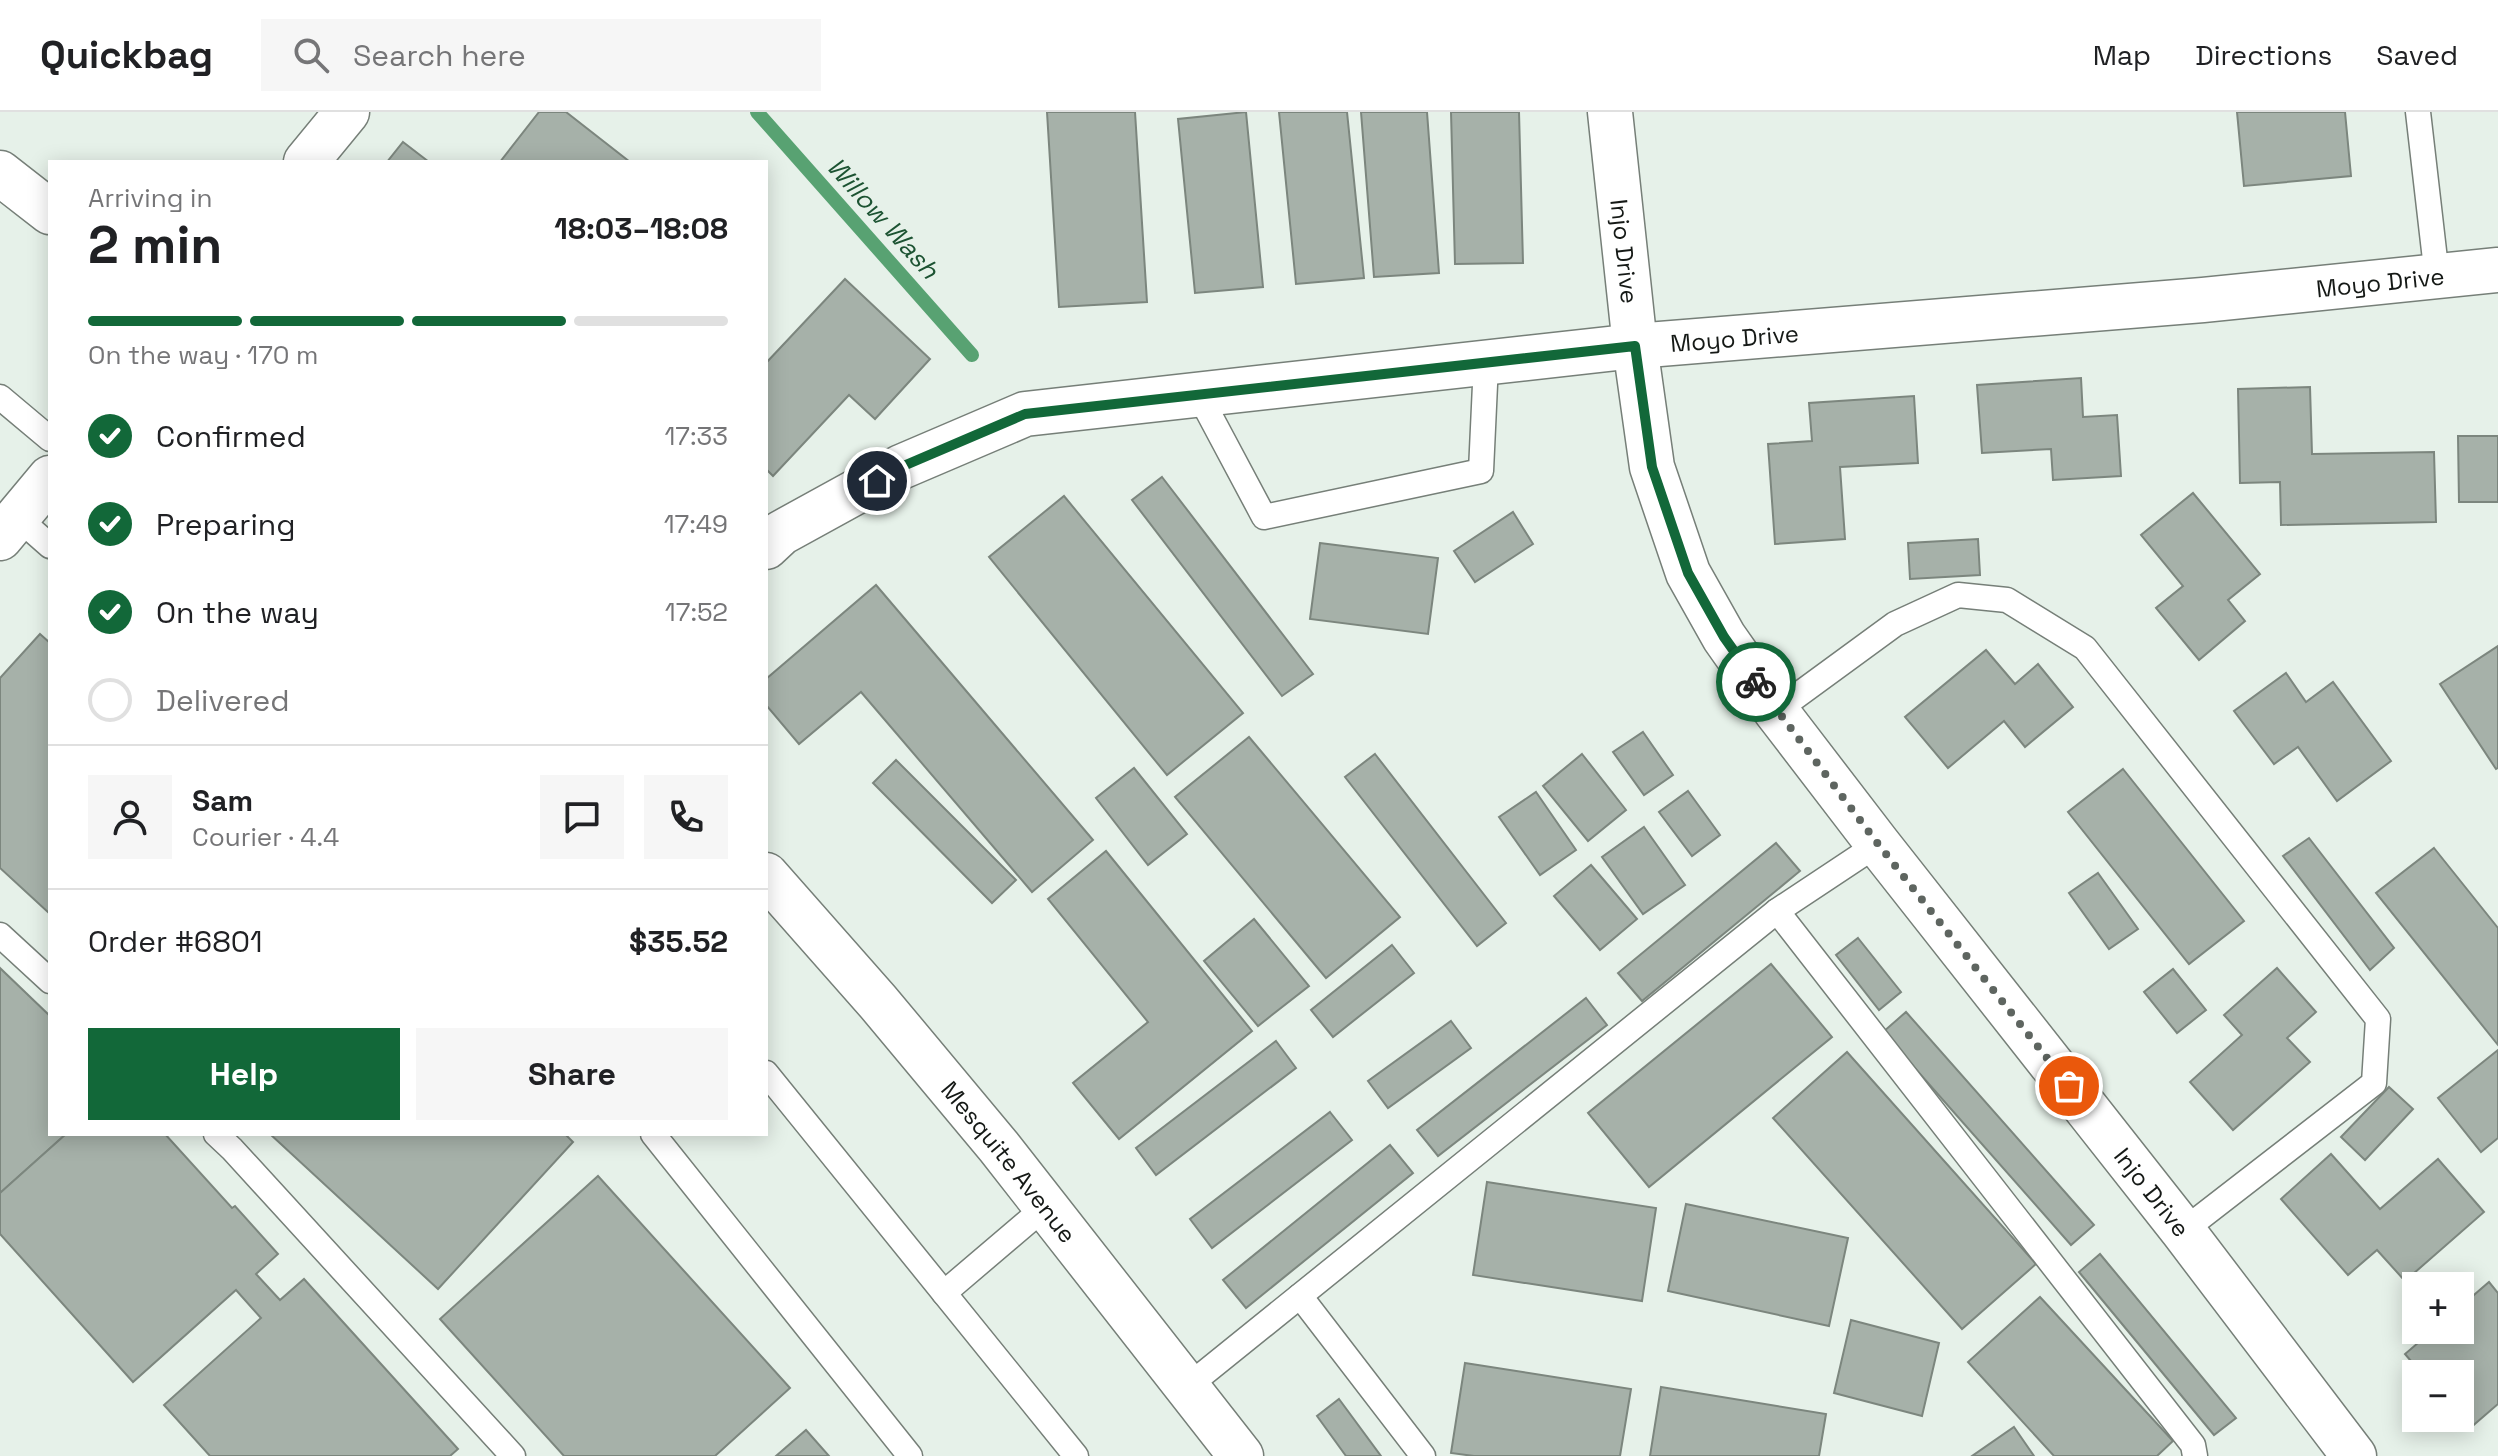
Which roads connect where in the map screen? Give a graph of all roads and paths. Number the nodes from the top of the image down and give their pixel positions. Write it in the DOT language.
graph roads {
  1 [pos="347,112"];
  2 [pos="1610,112"];
  3 [pos="2418,112"];
  4 [pos="308,160"];
  5 [pos="0,173"];
  6 [pos="48,210"];
  7 [pos="2498,270"];
  8 [pos="2437,277"];
  9 [pos="1635,346"];
  10 [pos="1486,363"];
  11 [pos="1199,395"];
  12 [pos="0,397"];
  13 [pos="48,437"];
  14 [pos="48,480"];
  15 [pos="9,528"];
  16 [pos="48,545"];
  17 [pos="768,545"];
  18 [pos="1776,711"];
  19 [pos="1878,844"];
  20 [pos="768,877"];
  21 [pos="1777,911"];
  22 [pos="0,935"];
  23 [pos="48,979"];
  24 [pos="768,1075"];
  25 [pos="218,1136"];
  26 [pos="655,1136"];
  27 [pos="1045,1207"];
  28 [pos="2183,1231"];
  29 [pos="944,1293"];
  30 [pos="1300,1296"];
  31 [pos="1187,1387"];
  32 [pos="513,1456"];
  33 [pos="910,1456"];
  34 [pos="1076,1456"];
  35 [pos="1241,1456"];
  36 [pos="1423,1456"];
  37 [pos="2195,1456"];
  38 [pos="2354,1456"];
  1 -- 4 [label="street"];
  2 -- 9 [label="street, Injo Drive"];
  3 -- 8 [label="lane"];
  5 -- 6 [label="street"];
  7 -- 8 [label="street, Moyo Drive"];
  8 -- 9 [label="street, Moyo Drive"];
  9 -- 10 [label="street, Moyo Drive"];
  9 -- 18 [label="street, Injo Drive"];
  10 -- 11 [label="street, Moyo Drive"];
  10 -- 11 [label="lane"];
  11 -- 17 [label="street, Moyo Drive"];
  12 -- 13 [label="lane"];
  14 -- 15 [label="street"];
  15 -- 16 [label="lane"];
  18 -- 19 [label="street, Injo Drive"];
  18 -- 28 [label="lane"];
  19 -- 21 [label="lane"];
  19 -- 28 [label="street, Injo Drive"];
  20 -- 27 [label="street, Mesquite Avenue"];
  21 -- 30 [label="lane"];
  21 -- 37 [label="lane"];
  22 -- 23 [label="lane"];
  24 -- 29 [label="lane"];
  25 -- 32 [label="lane"];
  26 -- 33 [label="lane"];
  27 -- 29 [label="lane"];
  27 -- 31 [label="street, Mesquite Avenue"];
  28 -- 38 [label="street, Injo Drive"];
  29 -- 34 [label="lane"];
  30 -- 31 [label="lane"];
  30 -- 36 [label="lane"];
  31 -- 35 [label="street, Mesquite Avenue"];
}
